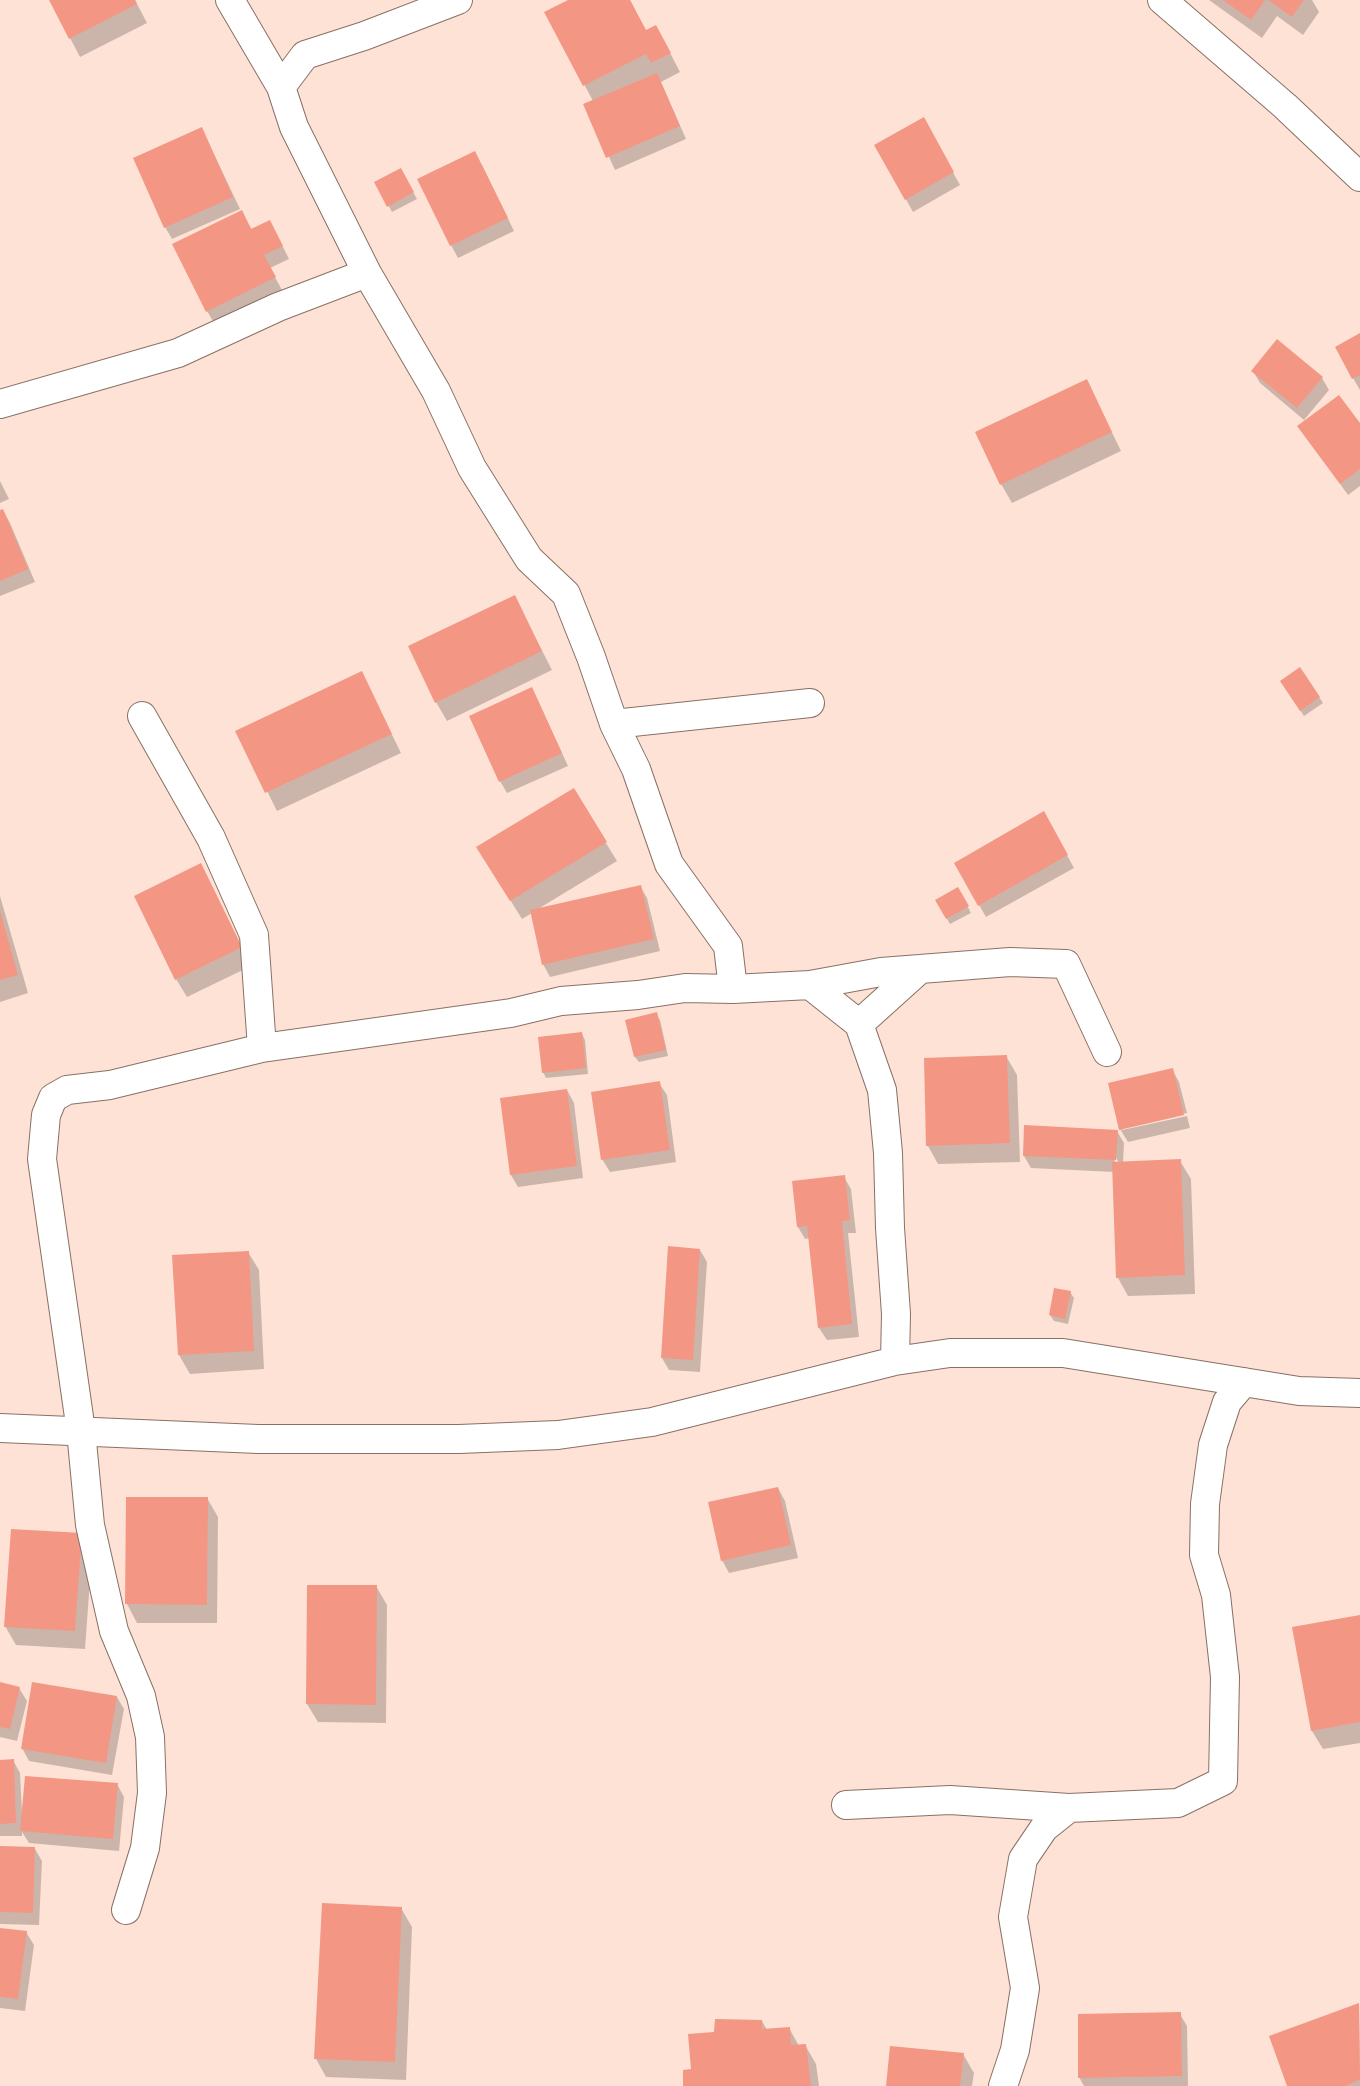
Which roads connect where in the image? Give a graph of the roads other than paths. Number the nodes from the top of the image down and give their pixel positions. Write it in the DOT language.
graph roads {
  1 [pos="230,0"];
  2 [pos="458,0"];
  3 [pos="1162,0"];
  4 [pos="281,87"];
  5 [pos="1360,177"];
  6 [pos="367,273"];
  7 [pos="0,404"];
  8 [pos="810,703"];
  9 [pos="142,716"];
  10 [pos="614,724"];
  11 [pos="920,969"];
  12 [pos="810,986"];
  13 [pos="733,989"];
  14 [pos="859,1024"];
  15 [pos="262,1048"];
  16 [pos="1107,1052"];
  17 [pos="895,1361"];
  18 [pos="1244,1382"];
  19 [pos="1360,1393"];
  20 [pos="0,1428"];
  21 [pos="81,1431"];
  22 [pos="846,1805"];
  23 [pos="1068,1808"];
  24 [pos="126,1910"];
  25 [pos="1003,2086"];
  1 -- 4 [label="street"];
  2 -- 4 [label="street"];
  3 -- 5 [label="street"];
  4 -- 6 [label="street"];
  6 -- 7 [label="street"];
  6 -- 10 [label="street"];
  8 -- 10 [label="street"];
  9 -- 15 [label="street"];
  10 -- 13 [label="street"];
  11 -- 12 [label="street"];
  11 -- 14 [label="street"];
  11 -- 16 [label="street"];
  12 -- 13 [label="street"];
  12 -- 14 [label="street"];
  13 -- 15 [label="street"];
  14 -- 17 [label="street"];
  15 -- 21 [label="street"];
  17 -- 18 [label="street"];
  17 -- 21 [label="street"];
  18 -- 19 [label="street"];
  18 -- 23 [label="street"];
  20 -- 21 [label="street"];
  21 -- 24 [label="street"];
  22 -- 23 [label="street"];
  23 -- 25 [label="street"];
}
